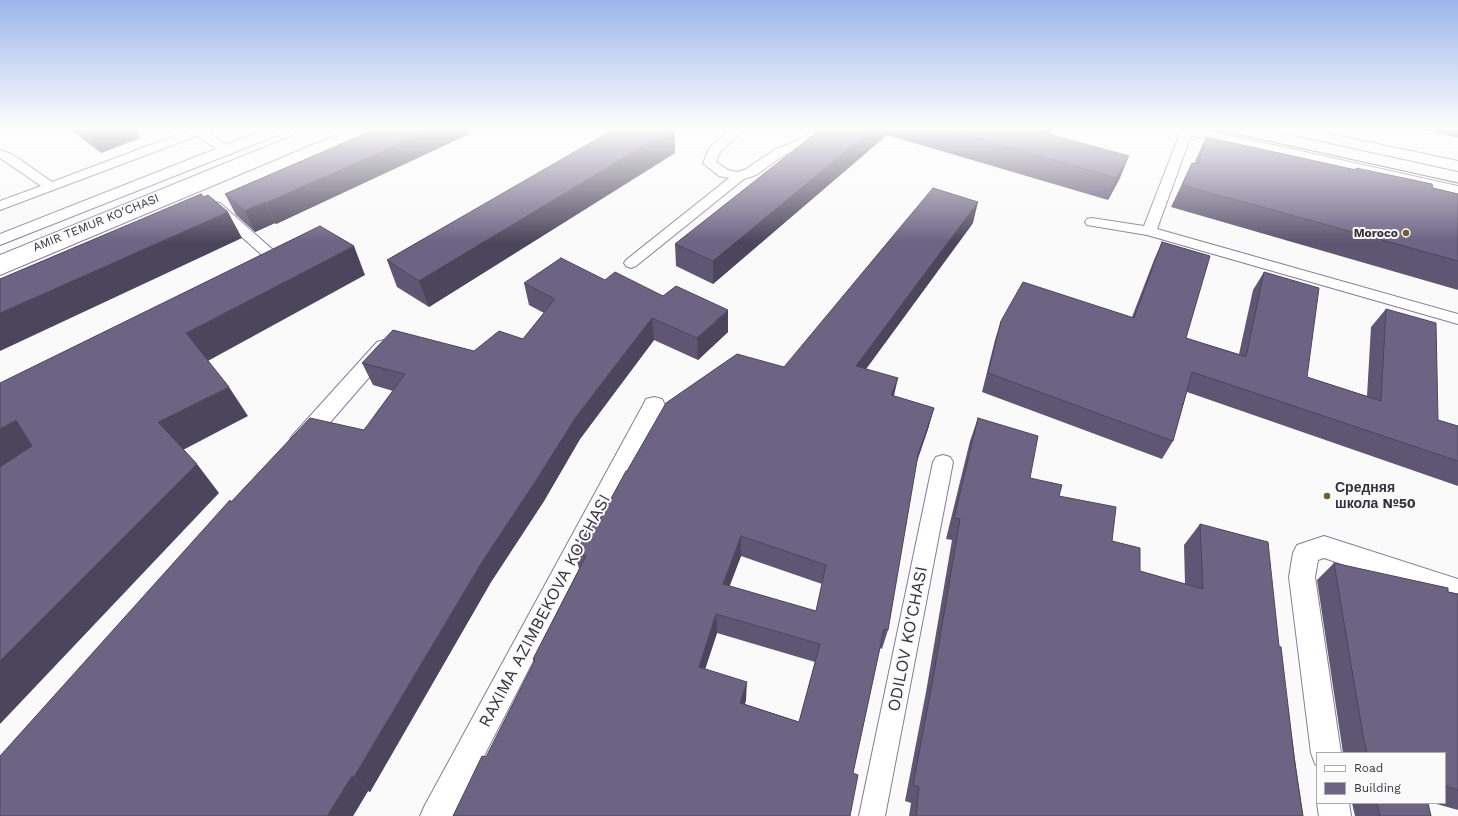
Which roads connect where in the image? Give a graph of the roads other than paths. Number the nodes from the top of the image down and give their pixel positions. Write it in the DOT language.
graph roads {
  1 [pos="21,166"];
  2 [pos="104,166"];
  3 [pos="187,166"];
  4 [pos="233,166"];
  5 [pos="249,166"];
  6 [pos="714,166"];
  7 [pos="760,166"];
  8 [pos="1170,166"];
  9 [pos="1347,166"];
  10 [pos="739,176"];
  11 [pos="51,187"];
  12 [pos="196,188"];
  13 [pos="1458,191"];
  14 [pos="0,206"];
  15 [pos="219,210"];
  16 [pos="204,216"];
  17 [pos="1092,222"];
  18 [pos="1148,231"];
  19 [pos="0,240"];
  20 [pos="267,252"];
  21 [pos="0,262"];
  22 [pos="631,263"];
  23 [pos="0,270"];
  24 [pos="1458,319"];
  25 [pos="390,341"];
  26 [pos="654,405"];
  27 [pos="284,459"];
  28 [pos="944,462"];
  29 [pos="1458,591"];
  30 [pos="1326,752"];
  31 [pos="1333,804"];
  32 [pos="436,816"];
  33 [pos="872,816"];
  34 [pos="1335,816"];
  1 -- 11 [label="lane"];
  2 -- 11 [label="lane"];
  3 -- 19 [label="main road, AMIR TEMUR KO'CHASI"];
  4 -- 21 [label="main road, AMIR TEMUR KO'CHASI"];
  5 -- 12 [label="lane"];
  6 -- 10 [label="lane"];
  7 -- 10 [label="lane"];
  8 -- 18 [label="lane"];
  9 -- 13 [label="main road"];
  10 -- 22 [label="lane"];
  11 -- 14 [label="lane"];
  12 -- 15 [label="lane"];
  12 -- 23 [label="lane"];
  15 -- 16 [label="lane"];
  15 -- 20 [label="lane"];
  17 -- 18 [label="lane"];
  18 -- 24 [label="lane"];
  25 -- 27 [label="main road"];
  26 -- 32 [label="main road, RAXIMA AZIMBEKOVA KO'CHASI"];
  28 -- 33 [label="lane, ODILOV KO'CHASI"];
  29 -- 30 [label="main road"];
  31 -- 34 [label="main road"];
}
